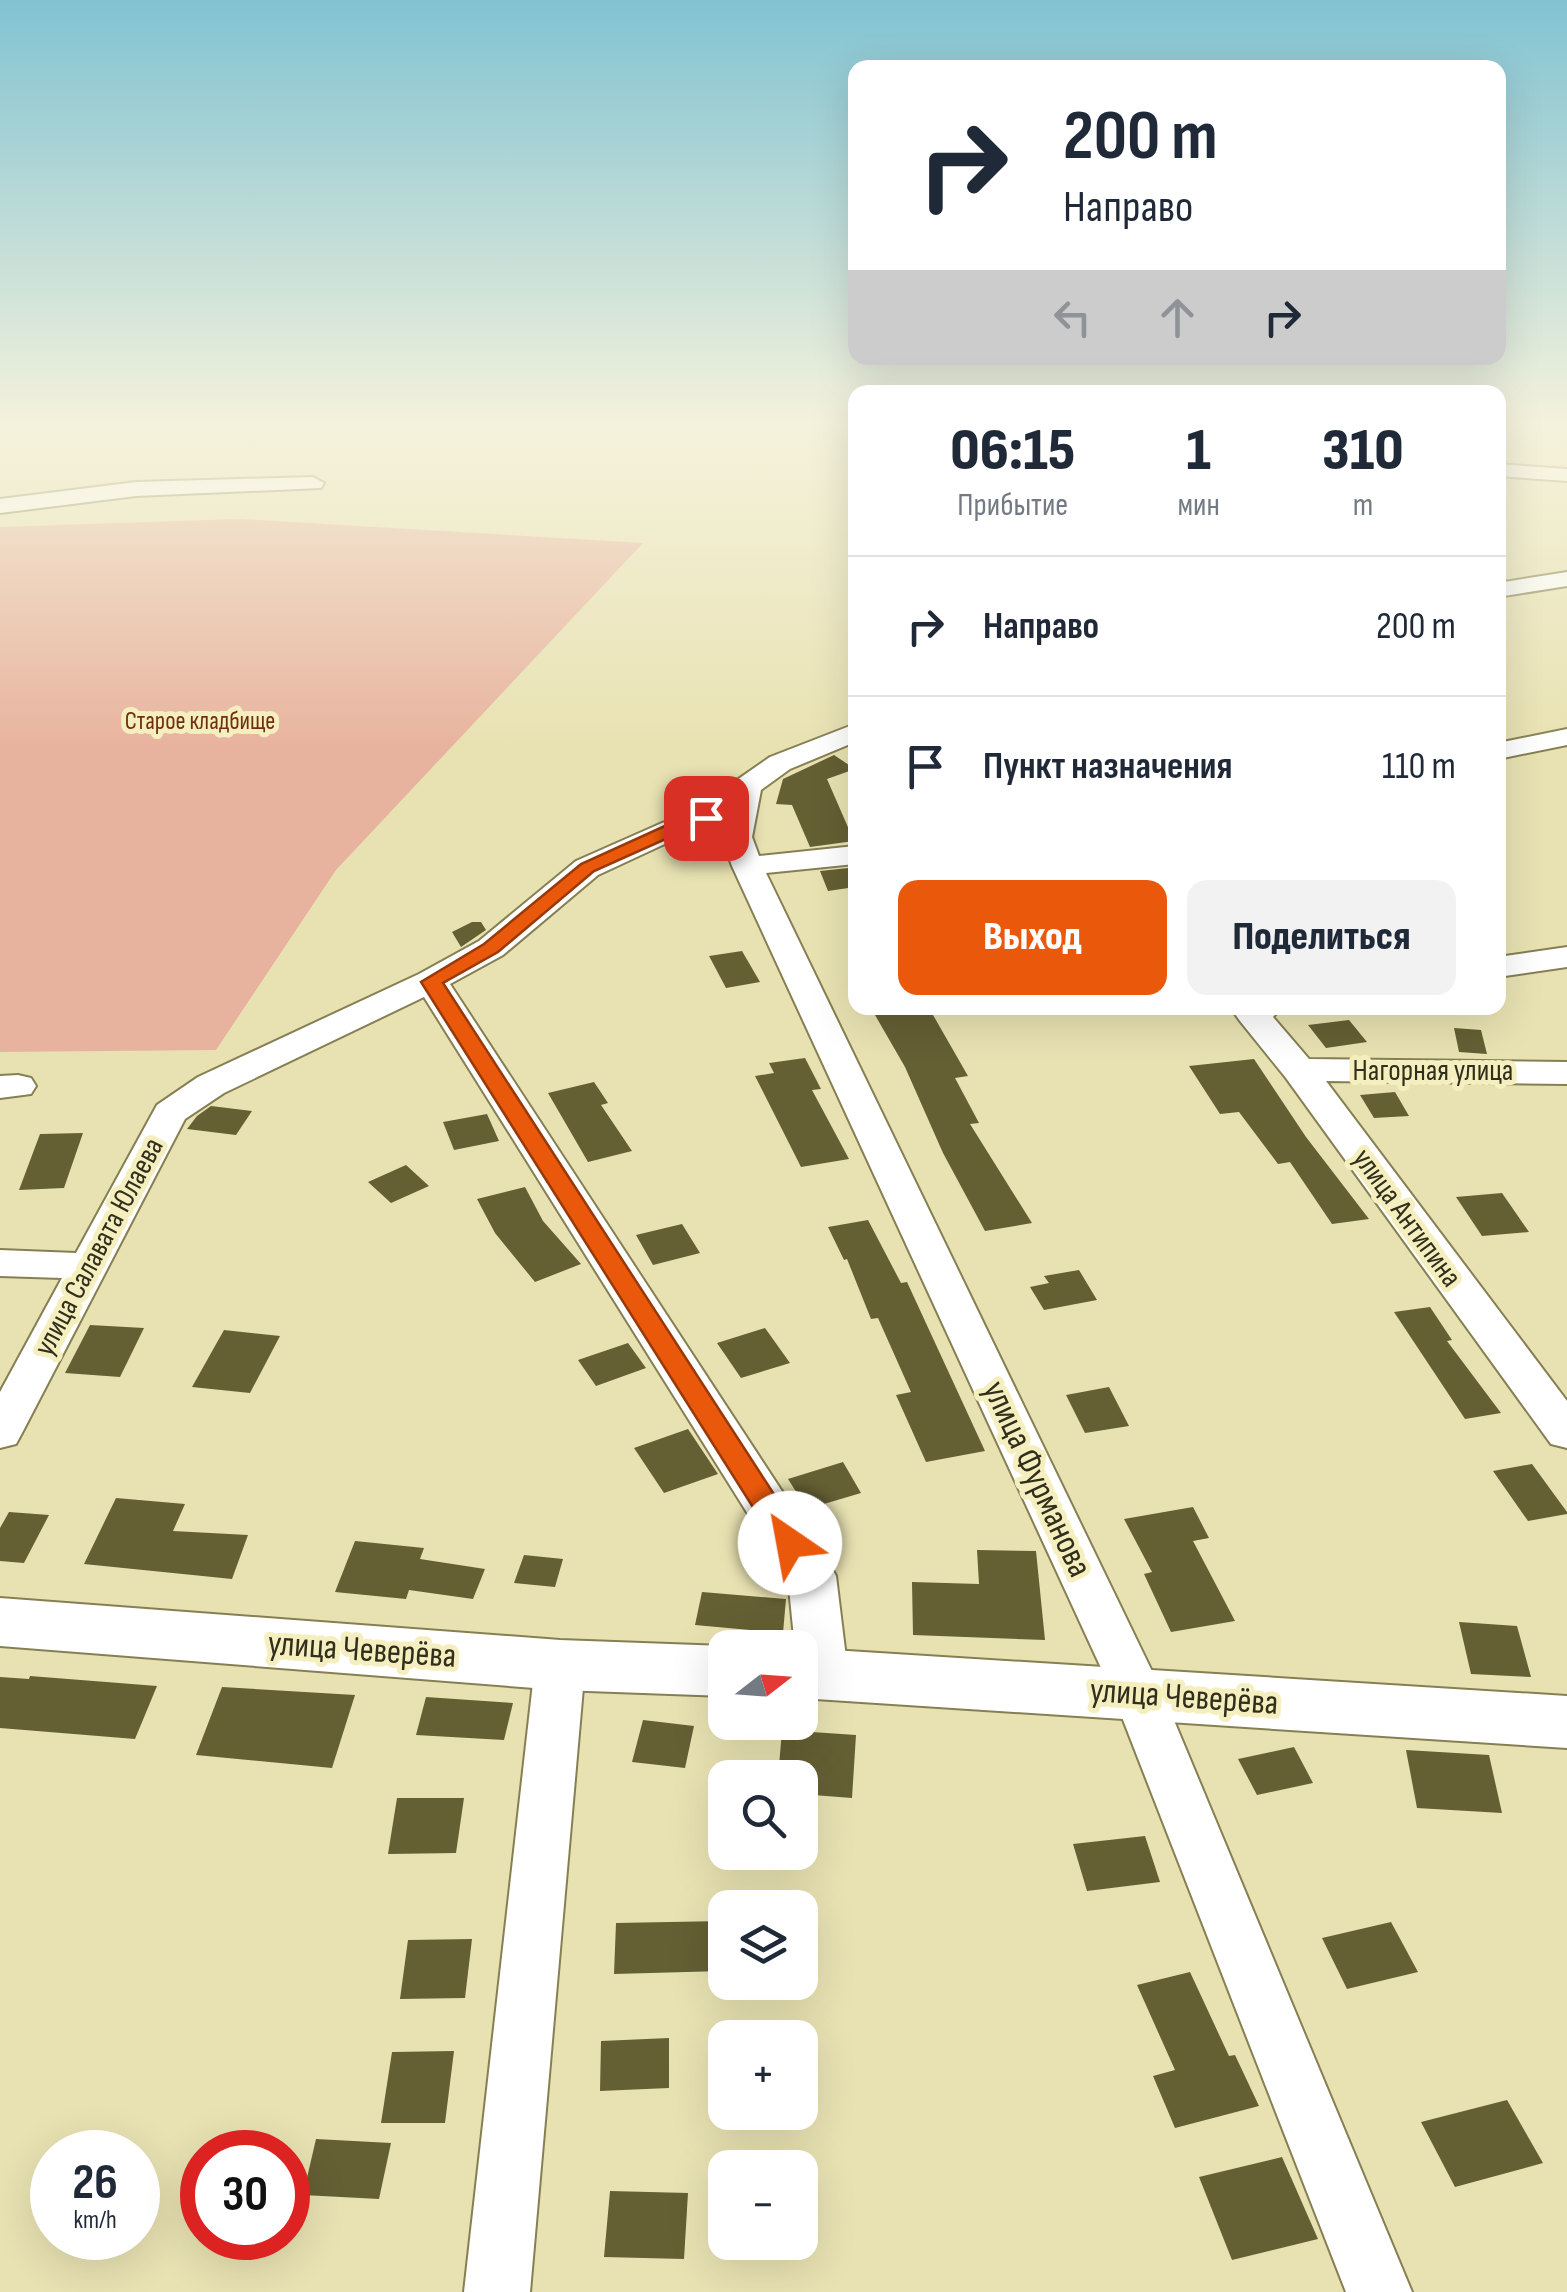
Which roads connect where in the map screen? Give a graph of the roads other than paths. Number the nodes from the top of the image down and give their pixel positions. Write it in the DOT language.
graph roads {
  1 [pos="1506,572"];
  2 [pos="1558,582"];
  3 [pos="1506,589"];
  4 [pos="848,735"];
  5 [pos="1567,737"];
  6 [pos="1506,749"];
  7 [pos="739,818"];
  8 [pos="848,856"];
  9 [pos="747,866"];
  10 [pos="1567,957"];
  11 [pos="1506,966"];
  12 [pos="431,982"];
  13 [pos="1253,1015"];
  14 [pos="1299,1070"];
  15 [pos="1567,1073"];
  16 [pos="0,1263"];
  17 [pos="87,1266"];
  18 [pos="0,1434"];
  19 [pos="1567,1434"];
  20 [pos="0,1622"];
  21 [pos="812,1630"];
  22 [pos="560,1666"];
  23 [pos="708,1670"];
  24 [pos="818,1674"];
  25 [pos="1138,1694"];
  26 [pos="1567,1722"];
  27 [pos="497,2292"];
  28 [pos="1380,2292"];
  1 -- 2 [label="street"];
  2 -- 3 [label="street"];
  4 -- 7 [label="street"];
  5 -- 6 [label="street"];
  7 -- 9 [label="street, улица Фурманова"];
  7 -- 12 [label="street"];
  8 -- 9 [label="street"];
  9 -- 25 [label="street, улица Фурманова"];
  10 -- 11 [label="street"];
  12 -- 17 [label="street, улица Салавата Юлаева"];
  12 -- 21 [label="street"];
  13 -- 14 [label="street, улица Антипина"];
  14 -- 15 [label="street, Нагорная улица"];
  14 -- 19 [label="street, улица Антипина"];
  16 -- 17 [label="street"];
  17 -- 18 [label="street, улица Салавата Юлаева"];
  20 -- 22 [label="street, улица Чеверёва"];
  22 -- 23 [label="street, улица Чеверёва"];
  22 -- 27 [label="street"];
  24 -- 25 [label="street, улица Чеверёва"];
  25 -- 26 [label="street, улица Чеверёва"];
  25 -- 28 [label="street, улица Фурманова"];
}
